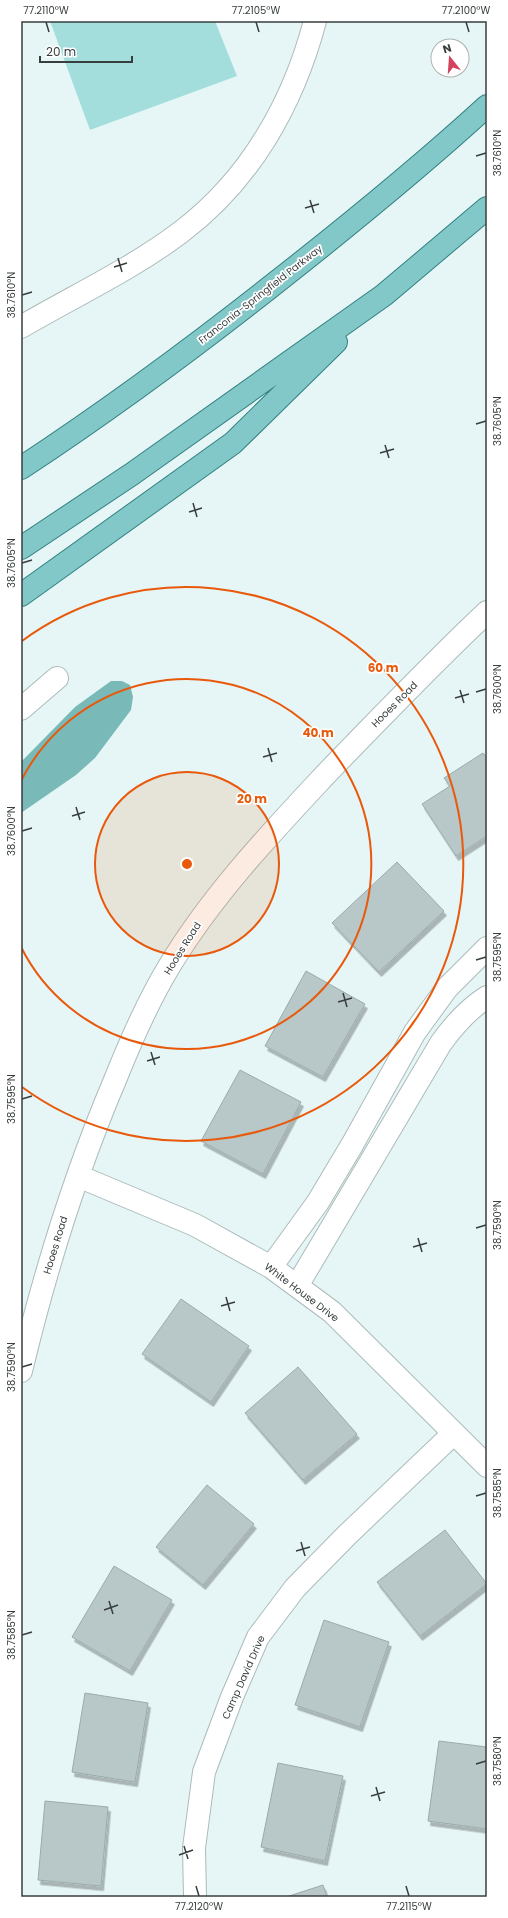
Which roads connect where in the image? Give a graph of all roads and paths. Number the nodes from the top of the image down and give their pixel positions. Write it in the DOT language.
graph roads {
  1 [pos="315,21"];
  2 [pos="487,106"];
  3 [pos="487,208"];
  4 [pos="384,295"];
  5 [pos="21,326"];
  6 [pos="21,468"];
  7 [pos="21,548"];
  8 [pos="21,595"];
  9 [pos="487,612"];
  10 [pos="57,678"];
  11 [pos="21,709"];
  12 [pos="487,948"];
  13 [pos="487,997"];
  14 [pos="78,1176"];
  15 [pos="271,1267"];
  16 [pos="297,1286"];
  17 [pos="21,1371"];
  18 [pos="453,1434"];
  19 [pos="487,1466"];
  20 [pos="195,1897"];
  1 -- 5 [label="street"];
  2 -- 6 [label="main road, Franconia-Springfield Parkway"];
  3 -- 4 [label="main road"];
  4 -- 7 [label="main road"];
  4 -- 8 [label="main road"];
  9 -- 14 [label="street, Hooes Road"];
  10 -- 11 [label="street"];
  12 -- 15 [label="street"];
  13 -- 16 [label="street"];
  14 -- 15 [label="street, White House Drive"];
  14 -- 17 [label="street, Hooes Road"];
  15 -- 16 [label="street, White House Drive"];
  16 -- 18 [label="street, White House Drive"];
  18 -- 19 [label="street, White House Drive"];
  18 -- 20 [label="street, Camp David Drive"];
}
